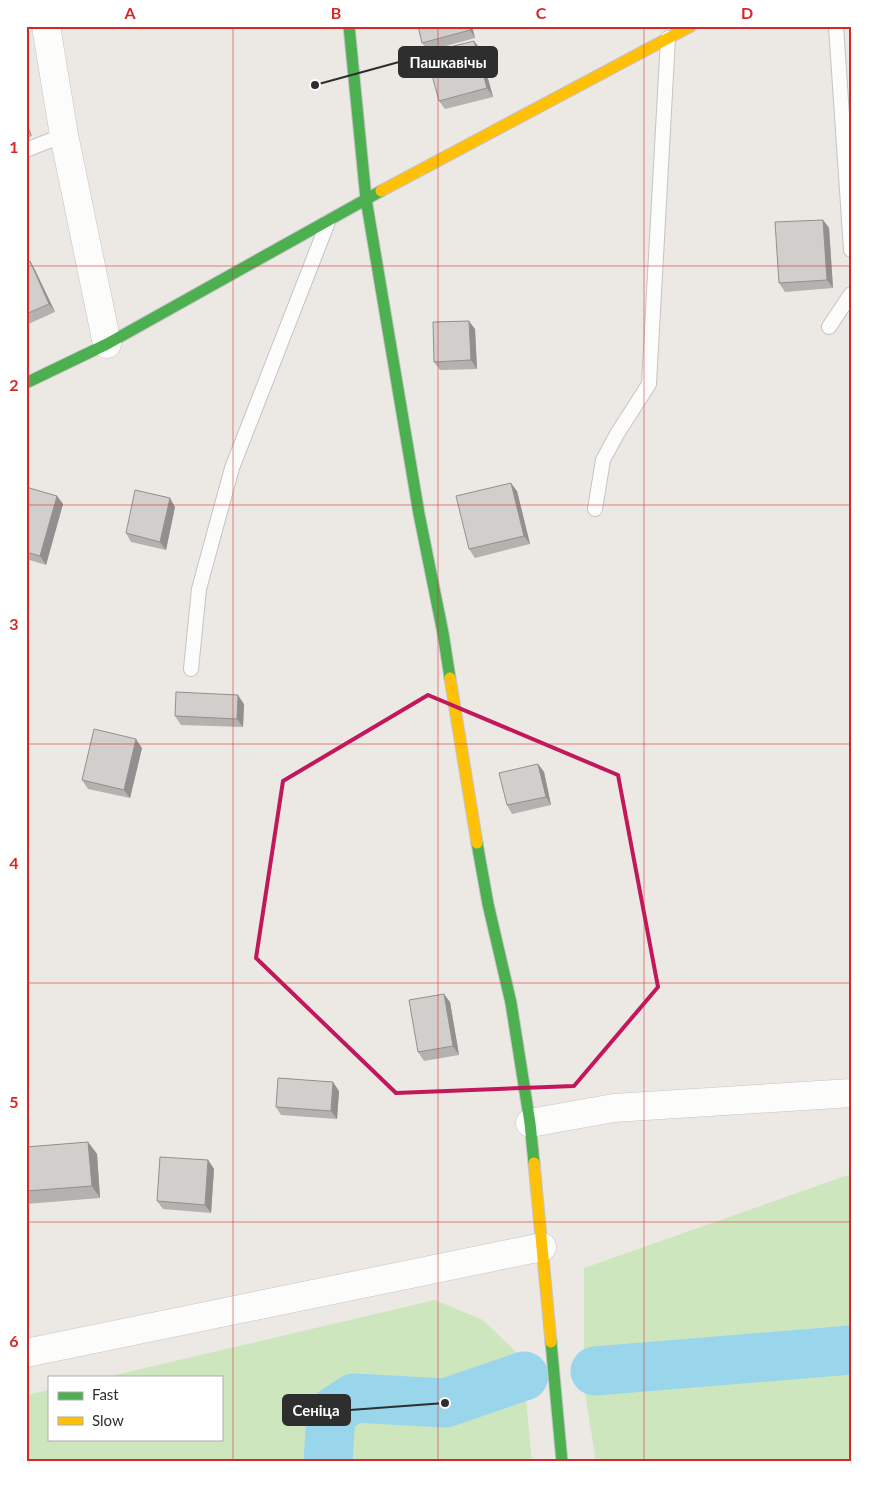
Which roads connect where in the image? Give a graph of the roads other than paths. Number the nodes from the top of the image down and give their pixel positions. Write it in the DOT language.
graph roads {
  1 [pos="46,26"];
  2 [pos="349,26"];
  3 [pos="691,26"];
  4 [pos="836,26"];
  5 [pos="668,38"];
  6 [pos="64,135"];
  7 [pos="26,150"];
  8 [pos="366,199"];
  9 [pos="329,221"];
  10 [pos="851,250"];
  11 [pos="851,294"];
  12 [pos="830,327"];
  13 [pos="107,344"];
  14 [pos="26,383"];
  15 [pos="596,509"];
  16 [pos="191,669"];
  17 [pos="851,1093"];
  18 [pos="530,1124"];
  19 [pos="542,1247"];
  20 [pos="26,1353"];
  21 [pos="562,1462"];
  1 -- 6 [label="street"];
  2 -- 8 [label="street"];
  3 -- 5 [label="street"];
  4 -- 10 [label="lane"];
  5 -- 8 [label="street"];
  5 -- 15 [label="lane"];
  6 -- 7 [label="lane"];
  6 -- 13 [label="street"];
  8 -- 9 [label="street"];
  8 -- 18 [label="street"];
  9 -- 13 [label="street"];
  9 -- 16 [label="lane"];
  11 -- 12 [label="lane"];
  13 -- 14 [label="street"];
  17 -- 18 [label="street"];
  18 -- 19 [label="street"];
  19 -- 20 [label="street"];
  19 -- 21 [label="street"];
}
